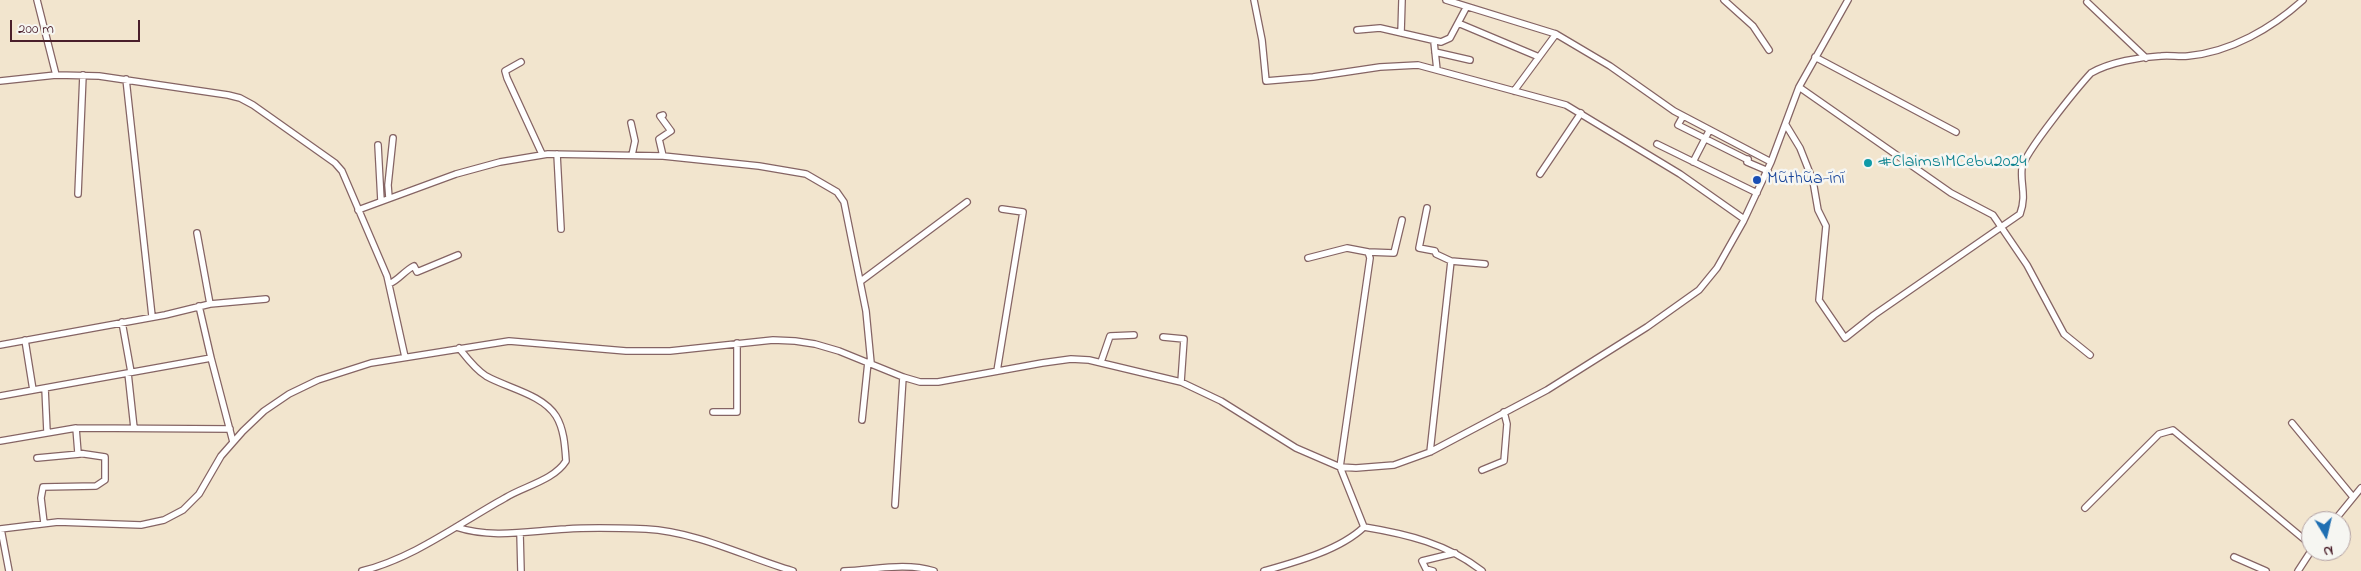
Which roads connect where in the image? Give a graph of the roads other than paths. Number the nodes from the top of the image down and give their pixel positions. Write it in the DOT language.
graph roads {
  1 [pos="37,0"];
  2 [pos="1254,0"];
  3 [pos="1402,0"];
  4 [pos="1446,0"];
  5 [pos="1724,0"];
  6 [pos="1848,0"];
  7 [pos="2303,0"];
  8 [pos="2087,2"];
  9 [pos="1466,8"];
  10 [pos="1458,23"];
  11 [pos="1357,30"];
  12 [pos="1401,33"];
  13 [pos="1556,34"];
  14 [pos="1434,42"];
  15 [pos="1769,50"];
  16 [pos="1435,52"];
  17 [pos="1539,57"];
  18 [pos="1815,58"];
  19 [pos="2146,58"];
  20 [pos="1470,60"];
  21 [pos="521,62"];
  22 [pos="1437,70"];
  23 [pos="56,75"];
  24 [pos="83,75"];
  25 [pos="126,79"];
  26 [pos="0,80"];
  27 [pos="1799,87"];
  28 [pos="1514,91"];
  29 [pos="1581,113"];
  30 [pos="663,115"];
  31 [pos="1682,116"];
  32 [pos="631,123"];
  33 [pos="1786,125"];
  34 [pos="1709,131"];
  35 [pos="1956,132"];
  36 [pos="393,138"];
  37 [pos="1704,139"];
  38 [pos="1657,144"];
  39 [pos="378,145"];
  40 [pos="1752,152"];
  41 [pos="542,154"];
  42 [pos="557,154"];
  43 [pos="632,155"];
  44 [pos="663,156"];
  45 [pos="1748,160"];
  46 [pos="1693,162"];
  47 [pos="1772,162"];
  48 [pos="1768,170"];
  49 [pos="1540,174"];
  50 [pos="1757,193"];
  51 [pos="78,194"];
  52 [pos="389,198"];
  53 [pos="381,201"];
  54 [pos="967,202"];
  55 [pos="1427,208"];
  56 [pos="1002,209"];
  57 [pos="358,210"];
  58 [pos="1744,219"];
  59 [pos="1402,220"];
  60 [pos="2002,226"];
  61 [pos="561,229"];
  62 [pos="197,233"];
  63 [pos="1368,252"];
  64 [pos="458,254"];
  65 [pos="1308,258"];
  66 [pos="1451,261"];
  67 [pos="1485,264"];
  68 [pos="861,281"];
  69 [pos="389,284"];
  70 [pos="266,299"];
  71 [pos="210,304"];
  72 [pos="199,306"];
  73 [pos="152,316"];
  74 [pos="122,322"];
  75 [pos="1134,336"];
  76 [pos="1164,337"];
  77 [pos="25,340"];
  78 [pos="737,344"];
  79 [pos="0,345"];
  80 [pos="460,348"];
  81 [pos="2090,355"];
  82 [pos="405,357"];
  83 [pos="212,358"];
  84 [pos="869,362"];
  85 [pos="1101,362"];
  86 [pos="997,371"];
  87 [pos="129,372"];
  88 [pos="903,377"];
  89 [pos="1181,382"];
  90 [pos="44,388"];
  91 [pos="33,390"];
  92 [pos="0,396"];
  93 [pos="713,412"];
  94 [pos="1504,412"];
  95 [pos="862,420"];
  96 [pos="2292,423"];
  97 [pos="76,428"];
  98 [pos="134,428"];
  99 [pos="230,429"];
  100 [pos="48,432"];
  101 [pos="0,441"];
  102 [pos="233,442"];
  103 [pos="1430,452"];
  104 [pos="80,454"];
  105 [pos="37,458"];
  106 [pos="1340,467"];
  107 [pos="1482,470"];
  108 [pos="2361,488"];
  109 [pos="2353,497"];
  110 [pos="895,505"];
  111 [pos="2084,508"];
  112 [pos="2342,511"];
  113 [pos="44,523"];
  114 [pos="456,527"];
  115 [pos="1364,527"];
  116 [pos="0,529"];
  117 [pos="520,534"];
  118 [pos="2301,537"];
  119 [pos="1455,553"];
  120 [pos="2234,557"];
  121 [pos="380,569"];
  122 [pos="776,569"];
  123 [pos="9,571"];
  124 [pos="362,571"];
  125 [pos="521,571"];
  126 [pos="793,571"];
  127 [pos="846,571"];
  128 [pos="934,571"];
  129 [pos="1264,571"];
  130 [pos="1433,571"];
  131 [pos="1482,571"];
  132 [pos="2266,571"];
  1 -- 23 [label="street"];
  2 -- 22 [label="street"];
  3 -- 12 [label="street"];
  4 -- 9 [label="street"];
  5 -- 15 [label="street"];
  6 -- 18 [label="street"];
  7 -- 19 [label="street"];
  8 -- 19 [label="street"];
  9 -- 10 [label="street"];
  9 -- 13 [label="street"];
  10 -- 14 [label="street"];
  10 -- 17 [label="street"];
  11 -- 12 [label="street"];
  12 -- 14 [label="street"];
  13 -- 17 [label="street"];
  13 -- 31 [label="street"];
  14 -- 16 [label="street"];
  16 -- 20 [label="street"];
  16 -- 22 [label="street"];
  17 -- 28 [label="street"];
  18 -- 27 [label="street"];
  18 -- 35 [label="street"];
  19 -- 60 [label="street"];
  21 -- 41 [label="street"];
  22 -- 28 [label="street"];
  23 -- 24 [label="street"];
  23 -- 26 [label="street"];
  24 -- 25 [label="street"];
  24 -- 51 [label="street"];
  25 -- 57 [label="street"];
  25 -- 73 [label="street"];
  27 -- 33 [label="street"];
  27 -- 60 [label="street"];
  28 -- 29 [label="street"];
  29 -- 49 [label="street"];
  29 -- 58 [label="street"];
  30 -- 44 [label="street"];
  31 -- 34 [label="street"];
  31 -- 37 [label="street"];
  32 -- 43 [label="street"];
  33 -- 47 [label="street"];
  33 -- 60 [label="street"];
  34 -- 37 [label="street"];
  34 -- 40 [label="street"];
  36 -- 52 [label="street"];
  37 -- 45 [label="street"];
  37 -- 46 [label="street"];
  38 -- 46 [label="street"];
  39 -- 53 [label="street"];
  40 -- 45 [label="street"];
  40 -- 47 [label="street"];
  41 -- 42 [label="street"];
  41 -- 52 [label="street"];
  42 -- 43 [label="street"];
  42 -- 61 [label="street"];
  43 -- 44 [label="street"];
  44 -- 68 [label="street"];
  45 -- 48 [label="street"];
  46 -- 50 [label="street"];
  47 -- 48 [label="street"];
  48 -- 50 [label="street"];
  50 -- 58 [label="street"];
  52 -- 53 [label="street"];
  53 -- 57 [label="street"];
  54 -- 68 [label="street"];
  55 -- 66 [label="street"];
  56 -- 86 [label="street"];
  57 -- 69 [label="street"];
  58 -- 94 [label="street"];
  59 -- 63 [label="street"];
  60 -- 81 [label="street"];
  62 -- 71 [label="street"];
  63 -- 65 [label="street"];
  63 -- 106 [label="street"];
  64 -- 69 [label="street"];
  66 -- 67 [label="street"];
  66 -- 103 [label="street"];
  68 -- 84 [label="street"];
  69 -- 82 [label="street"];
  70 -- 71 [label="street"];
  71 -- 72 [label="street"];
  72 -- 73 [label="street"];
  72 -- 83 [label="street"];
  73 -- 74 [label="street"];
  74 -- 77 [label="street"];
  74 -- 87 [label="street"];
  75 -- 85 [label="street"];
  76 -- 89 [label="street"];
  77 -- 79 [label="street"];
  77 -- 91 [label="street"];
  78 -- 80 [label="street"];
  78 -- 84 [label="street"];
  78 -- 93 [label="street"];
  80 -- 82 [label="street"];
  80 -- 114 [label="street"];
  82 -- 102 [label="street"];
  83 -- 87 [label="street"];
  83 -- 99 [label="street"];
  84 -- 88 [label="street"];
  84 -- 95 [label="street"];
  85 -- 86 [label="street"];
  85 -- 89 [label="street"];
  86 -- 88 [label="street"];
  87 -- 90 [label="street"];
  87 -- 98 [label="street"];
  88 -- 110 [label="street"];
  89 -- 106 [label="street"];
  90 -- 91 [label="street"];
  90 -- 100 [label="street"];
  91 -- 92 [label="street"];
  94 -- 103 [label="street"];
  94 -- 107 [label="street"];
  96 -- 109 [label="street"];
  97 -- 98 [label="street"];
  97 -- 100 [label="street"];
  97 -- 104 [label="street"];
  98 -- 99 [label="street"];
  99 -- 102 [label="street"];
  100 -- 101 [label="street"];
  102 -- 113 [label="street"];
  103 -- 106 [label="street"];
  104 -- 105 [label="street"];
  104 -- 113 [label="street"];
  106 -- 115 [label="street"];
  108 -- 109 [label="street"];
  109 -- 112 [label="street"];
  111 -- 118 [label="street"];
  113 -- 116 [label="street"];
  114 -- 117 [label="street"];
  114 -- 121 [label="street"];
  115 -- 119 [label="street"];
  115 -- 129 [label="street"];
  116 -- 123 [label="street"];
  117 -- 122 [label="street"];
  117 -- 125 [label="street"];
  119 -- 130 [label="street"];
  119 -- 131 [label="street"];
  120 -- 132 [label="street"];
  121 -- 124 [label="street"];
  122 -- 126 [label="street"];
  127 -- 128 [label="street"];
}
